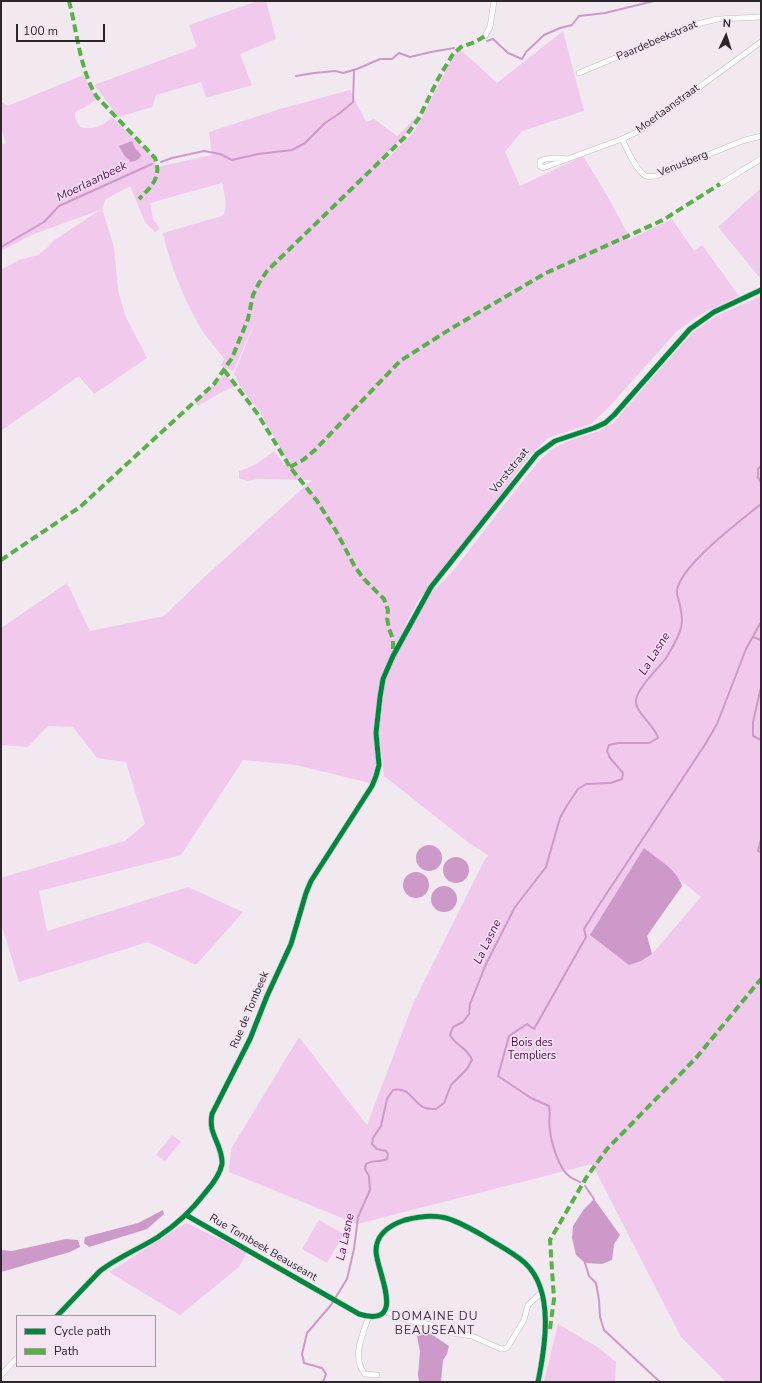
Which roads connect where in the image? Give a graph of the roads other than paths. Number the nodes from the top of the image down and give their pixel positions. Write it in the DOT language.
graph roads {
  1 [pos="494,1"];
  2 [pos="761,17"];
  3 [pos="485,36"];
  4 [pos="761,42"];
  5 [pos="579,73"];
  6 [pos="761,136"];
  7 [pos="622,139"];
  8 [pos="567,159"];
  9 [pos="761,159"];
  10 [pos="720,184"];
  11 [pos="761,290"];
  12 [pos="393,656"];
  13 [pos="186,1215"];
  14 [pos="542,1293"];
  15 [pos="384,1311"];
  16 [pos="58,1315"];
  17 [pos="370,1316"];
  18 [pos="16,1359"];
  19 [pos="1,1375"];
  20 [pos="377,1375"];
  21 [pos="538,1382"];
  1 -- 3 [label="street"];
  2 -- 5 [label="street, Paardebeekstraat"];
  4 -- 7 [label="street, Moerlaanstraat"];
  6 -- 7 [label="street, Venusberg"];
  7 -- 8 [label="street, Moerlaanstraat"];
  9 -- 10 [label="street"];
  11 -- 12 [label="street, Vorststraat"];
  12 -- 13 [label="street, Rue de Tombeek"];
  13 -- 16 [label="street, Rue de Tombeek"];
  13 -- 17 [label="street, Rue Tombeek Beauseant"];
  14 -- 15 [label="street"];
  14 -- 15 [label="street"];
  14 -- 21 [label="street"];
  15 -- 17 [label="street"];
  17 -- 20 [label="street"];
  18 -- 19 [label="street"];
}
